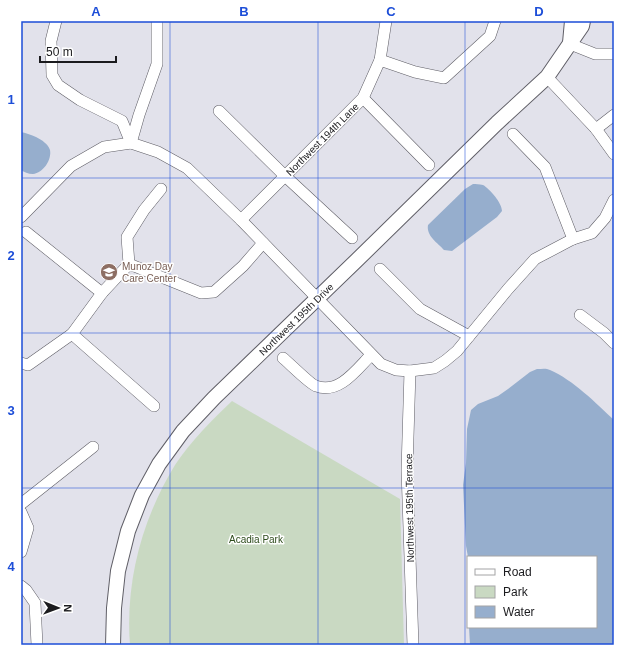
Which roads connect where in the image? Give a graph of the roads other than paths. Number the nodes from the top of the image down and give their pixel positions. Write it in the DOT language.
graph roads {
  1 [pos="56,21"];
  2 [pos="157,21"];
  3 [pos="386,21"];
  4 [pos="495,21"];
  5 [pos="572,21"];
  6 [pos="583,21"];
  7 [pos="570,44"];
  8 [pos="614,54"];
  9 [pos="380,60"];
  10 [pos="547,77"];
  11 [pos="363,98"];
  12 [pos="220,111"];
  13 [pos="614,114"];
  14 [pos="596,129"];
  15 [pos="513,134"];
  16 [pos="131,143"];
  17 [pos="614,154"];
  18 [pos="429,165"];
  19 [pos="286,176"];
  20 [pos="160,189"];
  21 [pos="614,200"];
  22 [pos="21,217"];
  23 [pos="241,220"];
  24 [pos="26,232"];
  25 [pos="352,238"];
  26 [pos="572,239"];
  27 [pos="263,243"];
  28 [pos="129,264"];
  29 [pos="380,269"];
  30 [pos="102,293"];
  31 [pos="318,299"];
  32 [pos="580,315"];
  33 [pos="72,334"];
  34 [pos="469,336"];
  35 [pos="614,343"];
  36 [pos="371,355"];
  37 [pos="283,358"];
  38 [pos="21,363"];
  39 [pos="410,371"];
  40 [pos="154,406"];
  41 [pos="93,447"];
  42 [pos="21,504"];
  43 [pos="21,512"];
  44 [pos="21,552"];
  45 [pos="21,586"];
  46 [pos="37,645"];
  47 [pos="113,645"];
  48 [pos="413,645"];
  1 -- 16 [label="street"];
  2 -- 16 [label="street"];
  3 -- 9 [label="street, Northwest 194th Lane"];
  4 -- 9 [label="street"];
  5 -- 7 [label="street, Northwest 195th Drive"];
  6 -- 7 [label="street, Northwest 195th Drive"];
  7 -- 8 [label="street"];
  7 -- 10 [label="street, Northwest 195th Drive"];
  9 -- 11 [label="street, Northwest 194th Lane"];
  10 -- 14 [label="street"];
  10 -- 31 [label="street, Northwest 195th Drive"];
  11 -- 18 [label="street"];
  11 -- 19 [label="street, Northwest 194th Lane"];
  12 -- 19 [label="street"];
  13 -- 14 [label="street"];
  14 -- 17 [label="street"];
  15 -- 26 [label="street"];
  16 -- 22 [label="street"];
  16 -- 23 [label="street"];
  19 -- 23 [label="street, Northwest 194th Lane"];
  19 -- 25 [label="street"];
  20 -- 28 [label="street"];
  21 -- 26 [label="street"];
  23 -- 27 [label="street"];
  24 -- 30 [label="street"];
  26 -- 34 [label="street"];
  27 -- 28 [label="street"];
  27 -- 31 [label="street"];
  28 -- 30 [label="street"];
  29 -- 34 [label="street"];
  30 -- 33 [label="street"];
  31 -- 36 [label="street"];
  31 -- 47 [label="street, Northwest 195th Drive"];
  32 -- 35 [label="street"];
  33 -- 38 [label="street"];
  33 -- 40 [label="street"];
  34 -- 39 [label="street"];
  36 -- 37 [label="street"];
  36 -- 39 [label="street"];
  39 -- 48 [label="street, Northwest 195th Terrace"];
  41 -- 42 [label="street"];
  43 -- 44 [label="street"];
  45 -- 46 [label="street"];
}
